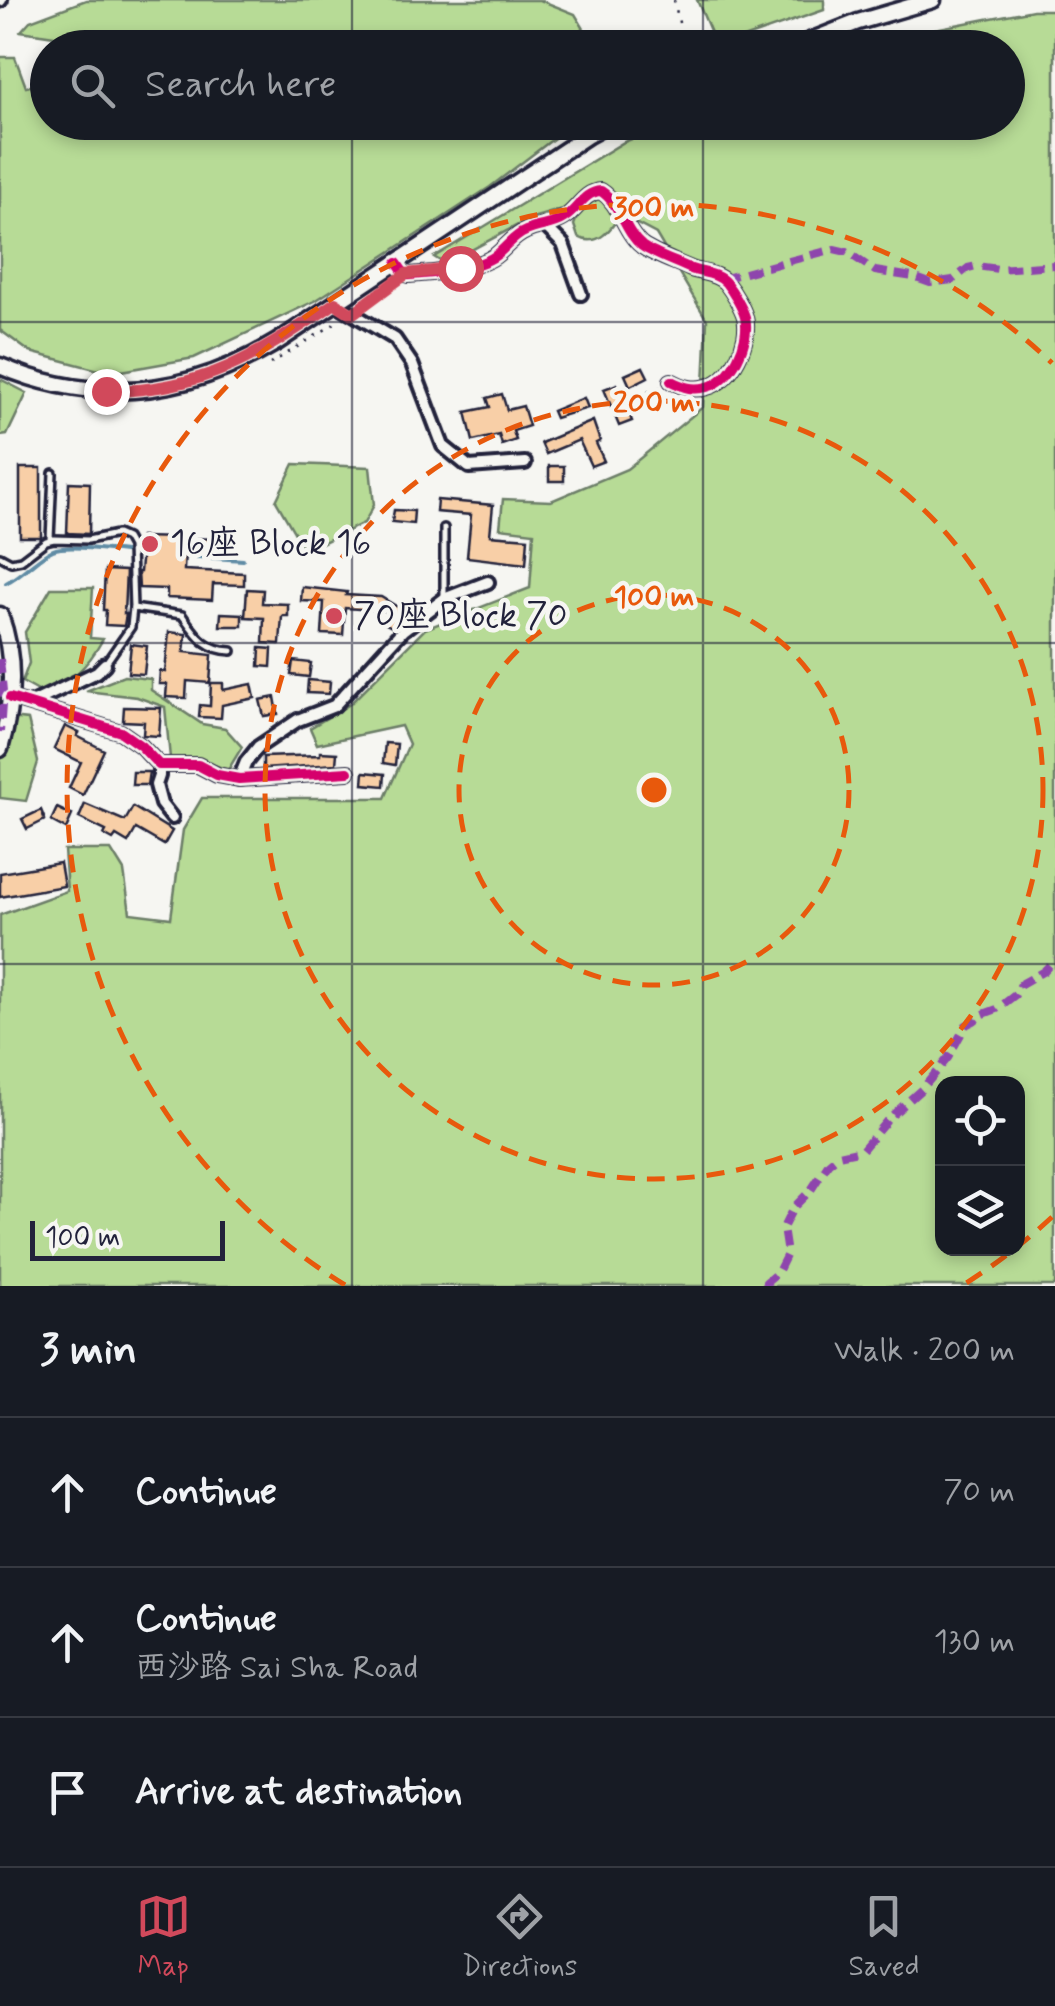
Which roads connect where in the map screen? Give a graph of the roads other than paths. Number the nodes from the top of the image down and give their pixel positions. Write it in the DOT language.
graph roads {
  1 [pos="933,0"];
  2 [pos="838,30"];
  3 [pos="583,140"];
  4 [pos="544,226"];
  5 [pos="640,245"];
  6 [pos="648,257"];
  7 [pos="402,269"];
  8 [pos="580,294"];
  9 [pos="335,303"];
  10 [pos="0,366"];
  11 [pos="671,382"];
  12 [pos="525,464"];
  13 [pos="53,472"];
  14 [pos="444,528"];
  15 [pos="50,539"];
  16 [pos="0,556"];
  17 [pos="488,582"];
  18 [pos="444,599"];
  19 [pos="134,608"];
  20 [pos="0,615"];
  21 [pos="232,650"];
  22 [pos="105,664"];
  23 [pos="10,698"];
  24 [pos="32,704"];
  25 [pos="0,749"];
  26 [pos="158,765"];
  27 [pos="348,772"];
  28 [pos="239,779"];
  29 [pos="172,818"];
  1 -- 2 [label="main road"];
  3 -- 7 [label="main road"];
  4 -- 5 [label="street"];
  4 -- 7 [label="street"];
  4 -- 8 [label="street"];
  5 -- 6 [label="lane"];
  5 -- 11 [label="street"];
  7 -- 9 [label="main road"];
  9 -- 10 [label="main road"];
  9 -- 12 [label="street"];
  13 -- 15 [label="lane"];
  14 -- 18 [label="lane"];
  15 -- 16 [label="lane"];
  15 -- 19 [label="lane"];
  17 -- 18 [label="street"];
  18 -- 28 [label="street"];
  19 -- 21 [label="lane"];
  19 -- 22 [label="lane"];
  20 -- 23 [label="main road"];
  22 -- 24 [label="street"];
  23 -- 24 [label="street"];
  23 -- 25 [label="main road"];
  24 -- 26 [label="street"];
  26 -- 28 [label="street"];
  26 -- 29 [label="street"];
  27 -- 28 [label="street"];
}
